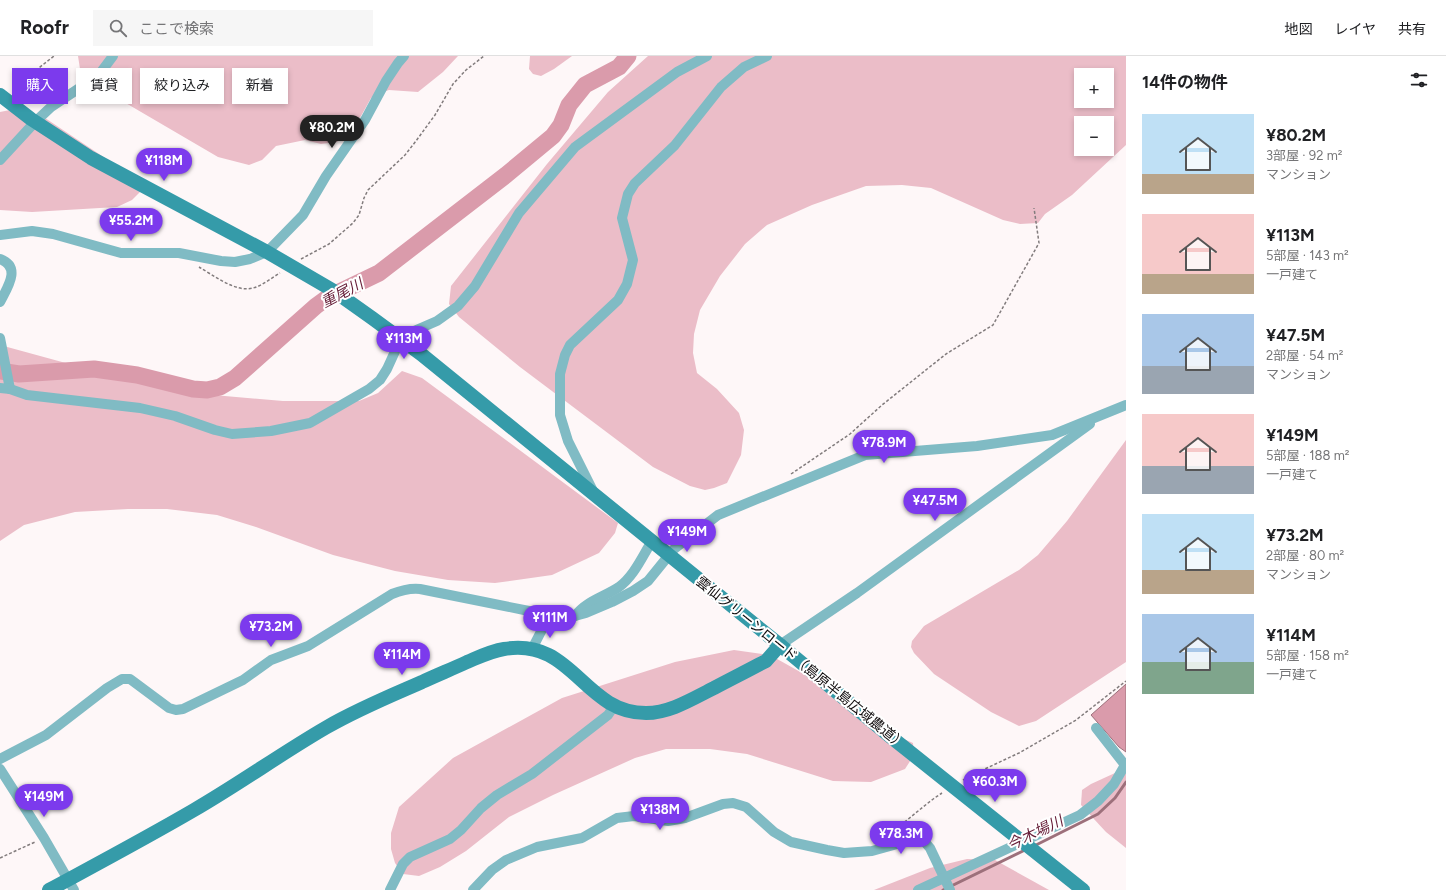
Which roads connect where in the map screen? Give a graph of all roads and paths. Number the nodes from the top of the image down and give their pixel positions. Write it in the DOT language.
graph roads {
  1 [pos="54,56"];
  2 [pos="113,56"];
  3 [pos="404,56"];
  4 [pos="484,56"];
  5 [pos="707,56"];
  6 [pos="767,56"];
  7 [pos="6,94"];
  8 [pos="33,120"];
  9 [pos="0,160"];
  10 [pos="1034,208"];
  11 [pos="0,235"];
  12 [pos="267,252"];
  13 [pos="0,259"];
  14 [pos="194,265"];
  15 [pos="288,265"];
  16 [pos="0,302"];
  17 [pos="0,338"];
  18 [pos="5,388"];
  19 [pos="0,393"];
  20 [pos="1126,405"];
  21 [pos="1101,416"];
  22 [pos="787,477"];
  23 [pos="597,498"];
  24 [pos="652,541"];
  25 [pos="575,616"];
  26 [pos="548,618"];
  27 [pos="780,645"];
  28 [pos="532,649"];
  29 [pos="1126,681"];
  30 [pos="614,706"];
  31 [pos="1096,728"];
  32 [pos="0,759"];
  33 [pos="0,769"];
  34 [pos="959,783"];
  35 [pos="946,791"];
  36 [pos="44,838"];
  37 [pos="879,838"];
  38 [pos="0,858"];
  39 [pos="71,885"];
  40 [pos="948,885"];
  41 [pos="49,890"];
  42 [pos="390,890"];
  43 [pos="473,890"];
  44 [pos="918,890"];
  45 [pos="1083,890"];
  1 -- 7 [label="path"];
  2 -- 8 [label="street"];
  3 -- 12 [label="street"];
  4 -- 15 [label="path"];
  5 -- 18 [label="street"];
  6 -- 23 [label="street"];
  7 -- 8 [label="street, 雲仙グリーンロード（島原半島広域農道）"];
  8 -- 9 [label="street"];
  8 -- 12 [label="street, 雲仙グリーンロード（島原半島広域農道）"];
  10 -- 22 [label="path"];
  11 -- 12 [label="street"];
  12 -- 15 [label="street, 雲仙グリーンロード（島原半島広域農道）"];
  13 -- 16 [label="street"];
  14 -- 15 [label="path"];
  15 -- 23 [label="street, 雲仙グリーンロード（島原半島広域農道）"];
  17 -- 18 [label="street"];
  18 -- 19 [label="street"];
  20 -- 21 [label="street"];
  21 -- 25 [label="street"];
  21 -- 27 [label="street"];
  23 -- 24 [label="street, 雲仙グリーンロード（島原半島広域農道）"];
  24 -- 25 [label="street"];
  24 -- 27 [label="street, 雲仙グリーンロード（島原半島広域農道）"];
  25 -- 26 [label="street"];
  26 -- 28 [label="street"];
  26 -- 32 [label="street"];
  27 -- 30 [label="street"];
  27 -- 45 [label="street, 雲仙グリーンロード（島原半島広域農道）"];
  28 -- 30 [label="street"];
  28 -- 39 [label="street"];
  29 -- 34 [label="path"];
  30 -- 42 [label="street"];
  31 -- 40 [label="street"];
  33 -- 36 [label="street"];
  35 -- 37 [label="path"];
  36 -- 38 [label="path"];
  36 -- 39 [label="street"];
  39 -- 41 [label="street"];
  40 -- 43 [label="street"];
  40 -- 44 [label="street"];
}
